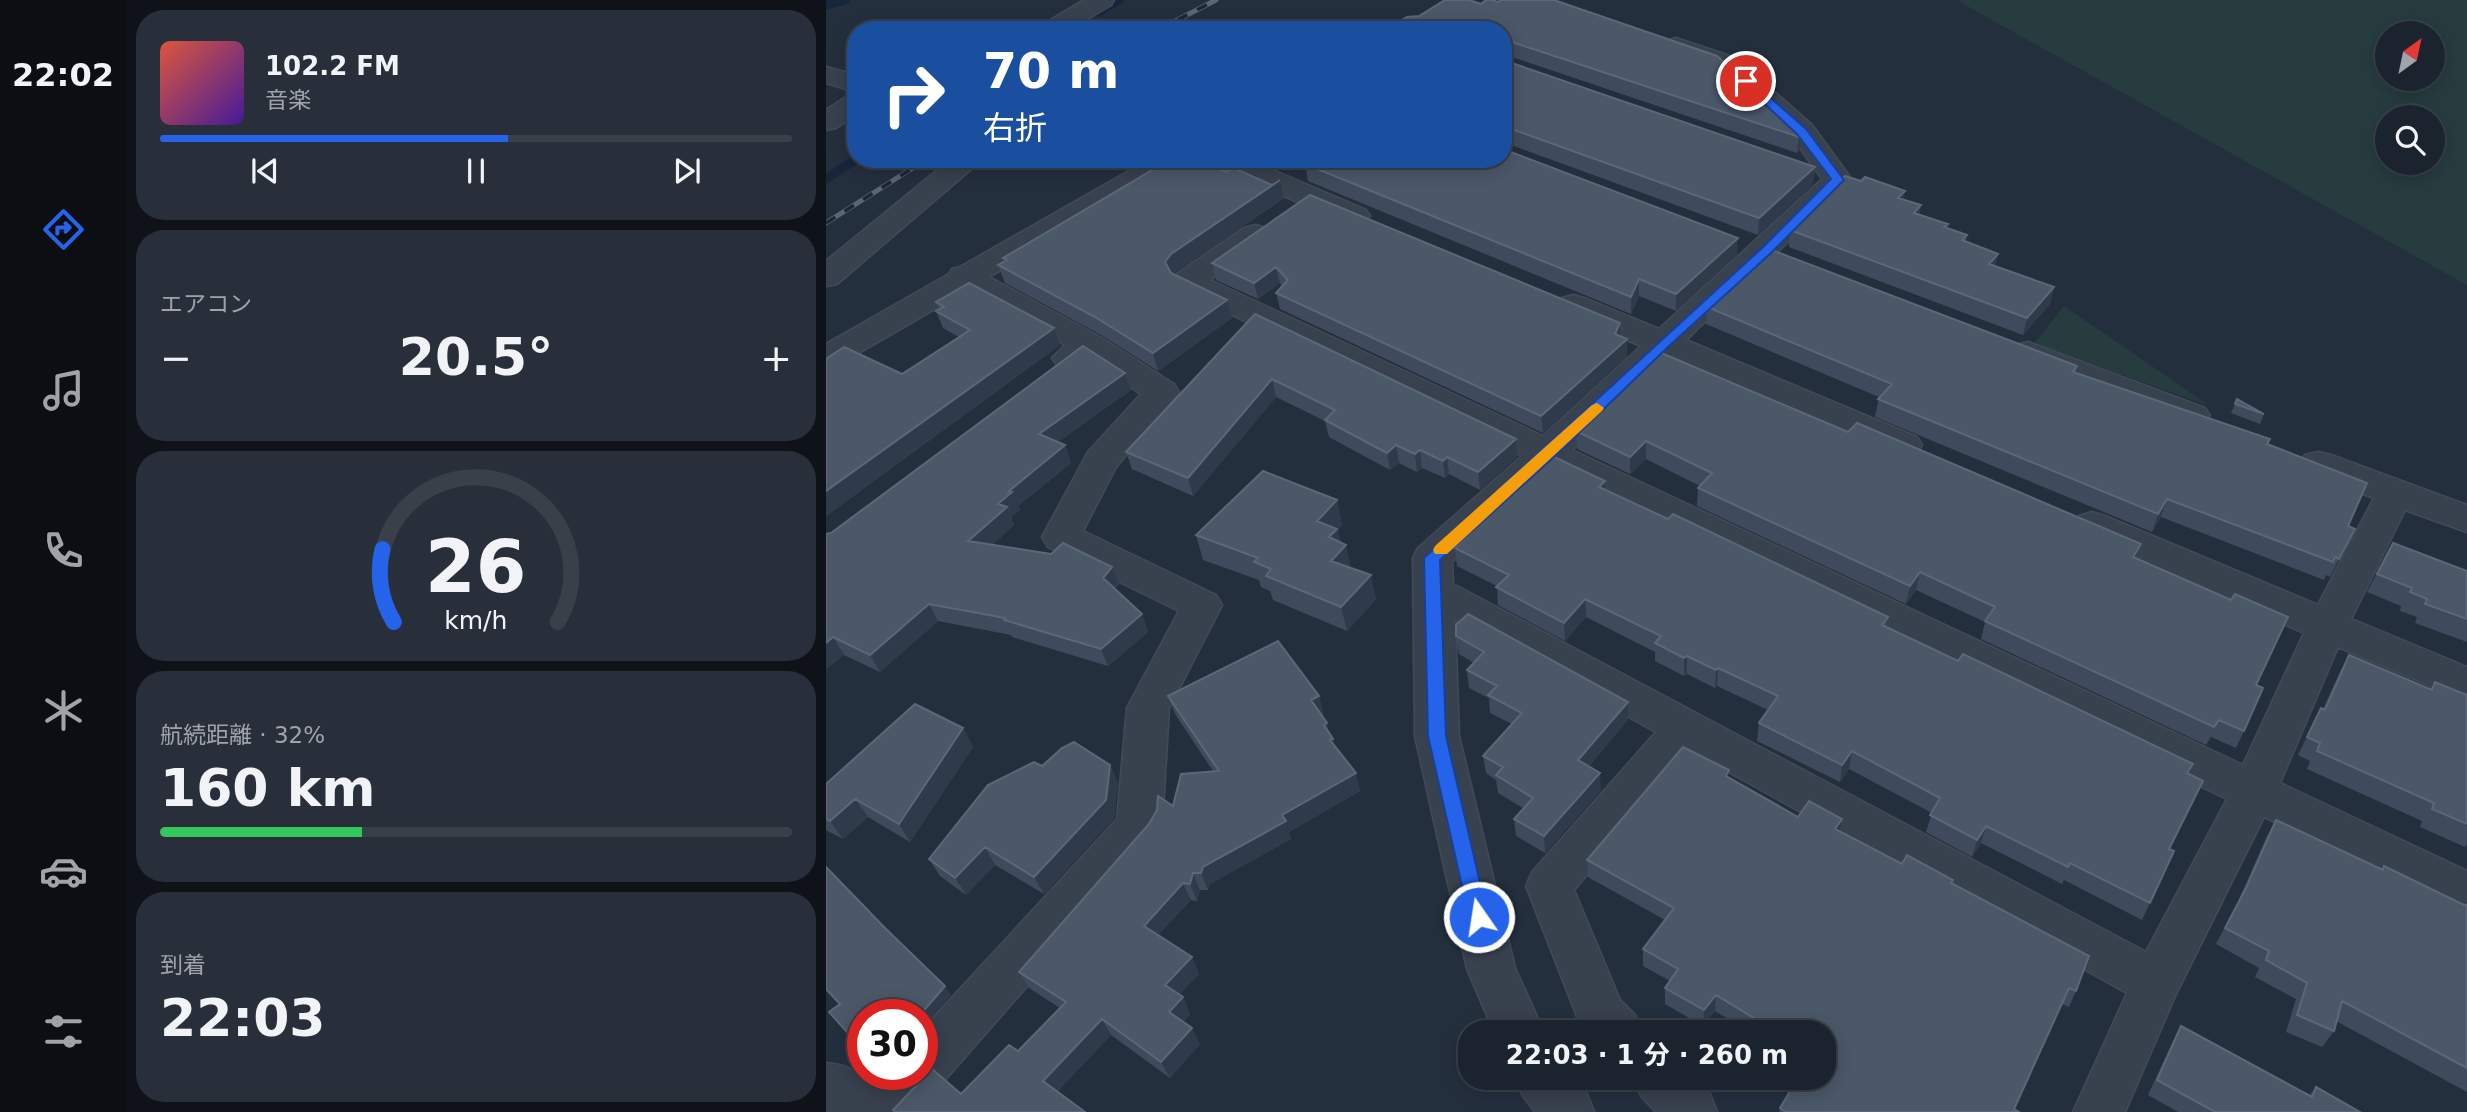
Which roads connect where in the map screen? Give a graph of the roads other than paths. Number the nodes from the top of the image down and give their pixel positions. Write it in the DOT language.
graph roads {
  1 [pos="1102,0"];
  2 [pos="1066,21"];
  3 [pos="1651,37"];
  4 [pos="826,75"];
  5 [pos="847,81"];
  6 [pos="847,109"];
  7 [pos="826,122"];
  8 [pos="1799,166"];
  9 [pos="958,168"];
  10 [pos="1155,168"];
  11 [pos="1243,168"];
  12 [pos="1838,180"];
  13 [pos="1309,197"];
  14 [pos="1385,229"];
  15 [pos="1729,236"];
  16 [pos="1779,255"];
  17 [pos="826,276"];
  18 [pos="963,276"];
  19 [pos="1550,296"];
  20 [pos="1997,340"];
  21 [pos="1664,343"];
  22 [pos="1088,344"];
  23 [pos="826,358"];
  24 [pos="1045,376"];
  25 [pos="2215,424"];
  26 [pos="1550,453"];
  27 [pos="2292,454"];
  28 [pos="1932,457"];
  29 [pos="2395,494"];
  30 [pos="2059,511"];
  31 [pos="2467,519"];
  32 [pos="1434,591"];
  33 [pos="2327,626"];
  34 [pos="2467,685"];
  35 [pos="1685,729"];
  36 [pos="2254,791"];
  37 [pos="2467,893"];
  38 [pos="2156,983"];
  39 [pos="1513,1020"];
  40 [pos="1605,1020"];
  41 [pos="938,1050"];
  42 [pos="826,1088"];
  43 [pos="902,1090"];
  44 [pos="1551,1090"];
  45 [pos="1670,1090"];
  46 [pos="2100,1111"];
  47 [pos="872,1112"];
  48 [pos="883,1112"];
  49 [pos="1568,1112"];
  50 [pos="1691,1112"];
  1 -- 2 [label="street"];
  3 -- 12 [label="street"];
  4 -- 5 [label="street"];
  6 -- 7 [label="street"];
  8 -- 12 [label="street"];
  9 -- 17 [label="street"];
  10 -- 18 [label="street"];
  11 -- 13 [label="street"];
  12 -- 16 [label="street"];
  13 -- 14 [label="street"];
  13 -- 26 [label="street"];
  15 -- 16 [label="street"];
  16 -- 21 [label="street"];
  18 -- 22 [label="street"];
  18 -- 23 [label="street"];
  19 -- 21 [label="street"];
  20 -- 25 [label="street"];
  21 -- 26 [label="street"];
  21 -- 28 [label="street"];
  22 -- 24 [label="street"];
  22 -- 41 [label="street"];
  26 -- 32 [label="street"];
  26 -- 36 [label="street"];
  27 -- 29 [label="street"];
  29 -- 31 [label="street"];
  29 -- 33 [label="street"];
  30 -- 33 [label="street"];
  32 -- 35 [label="street"];
  32 -- 39 [label="street"];
  33 -- 34 [label="street"];
  33 -- 36 [label="street"];
  35 -- 38 [label="street"];
  35 -- 40 [label="street"];
  36 -- 37 [label="street"];
  36 -- 38 [label="street"];
  38 -- 46 [label="street"];
  42 -- 47 [label="street"];
  43 -- 48 [label="street"];
  44 -- 49 [label="street"];
  45 -- 50 [label="street"];
}
